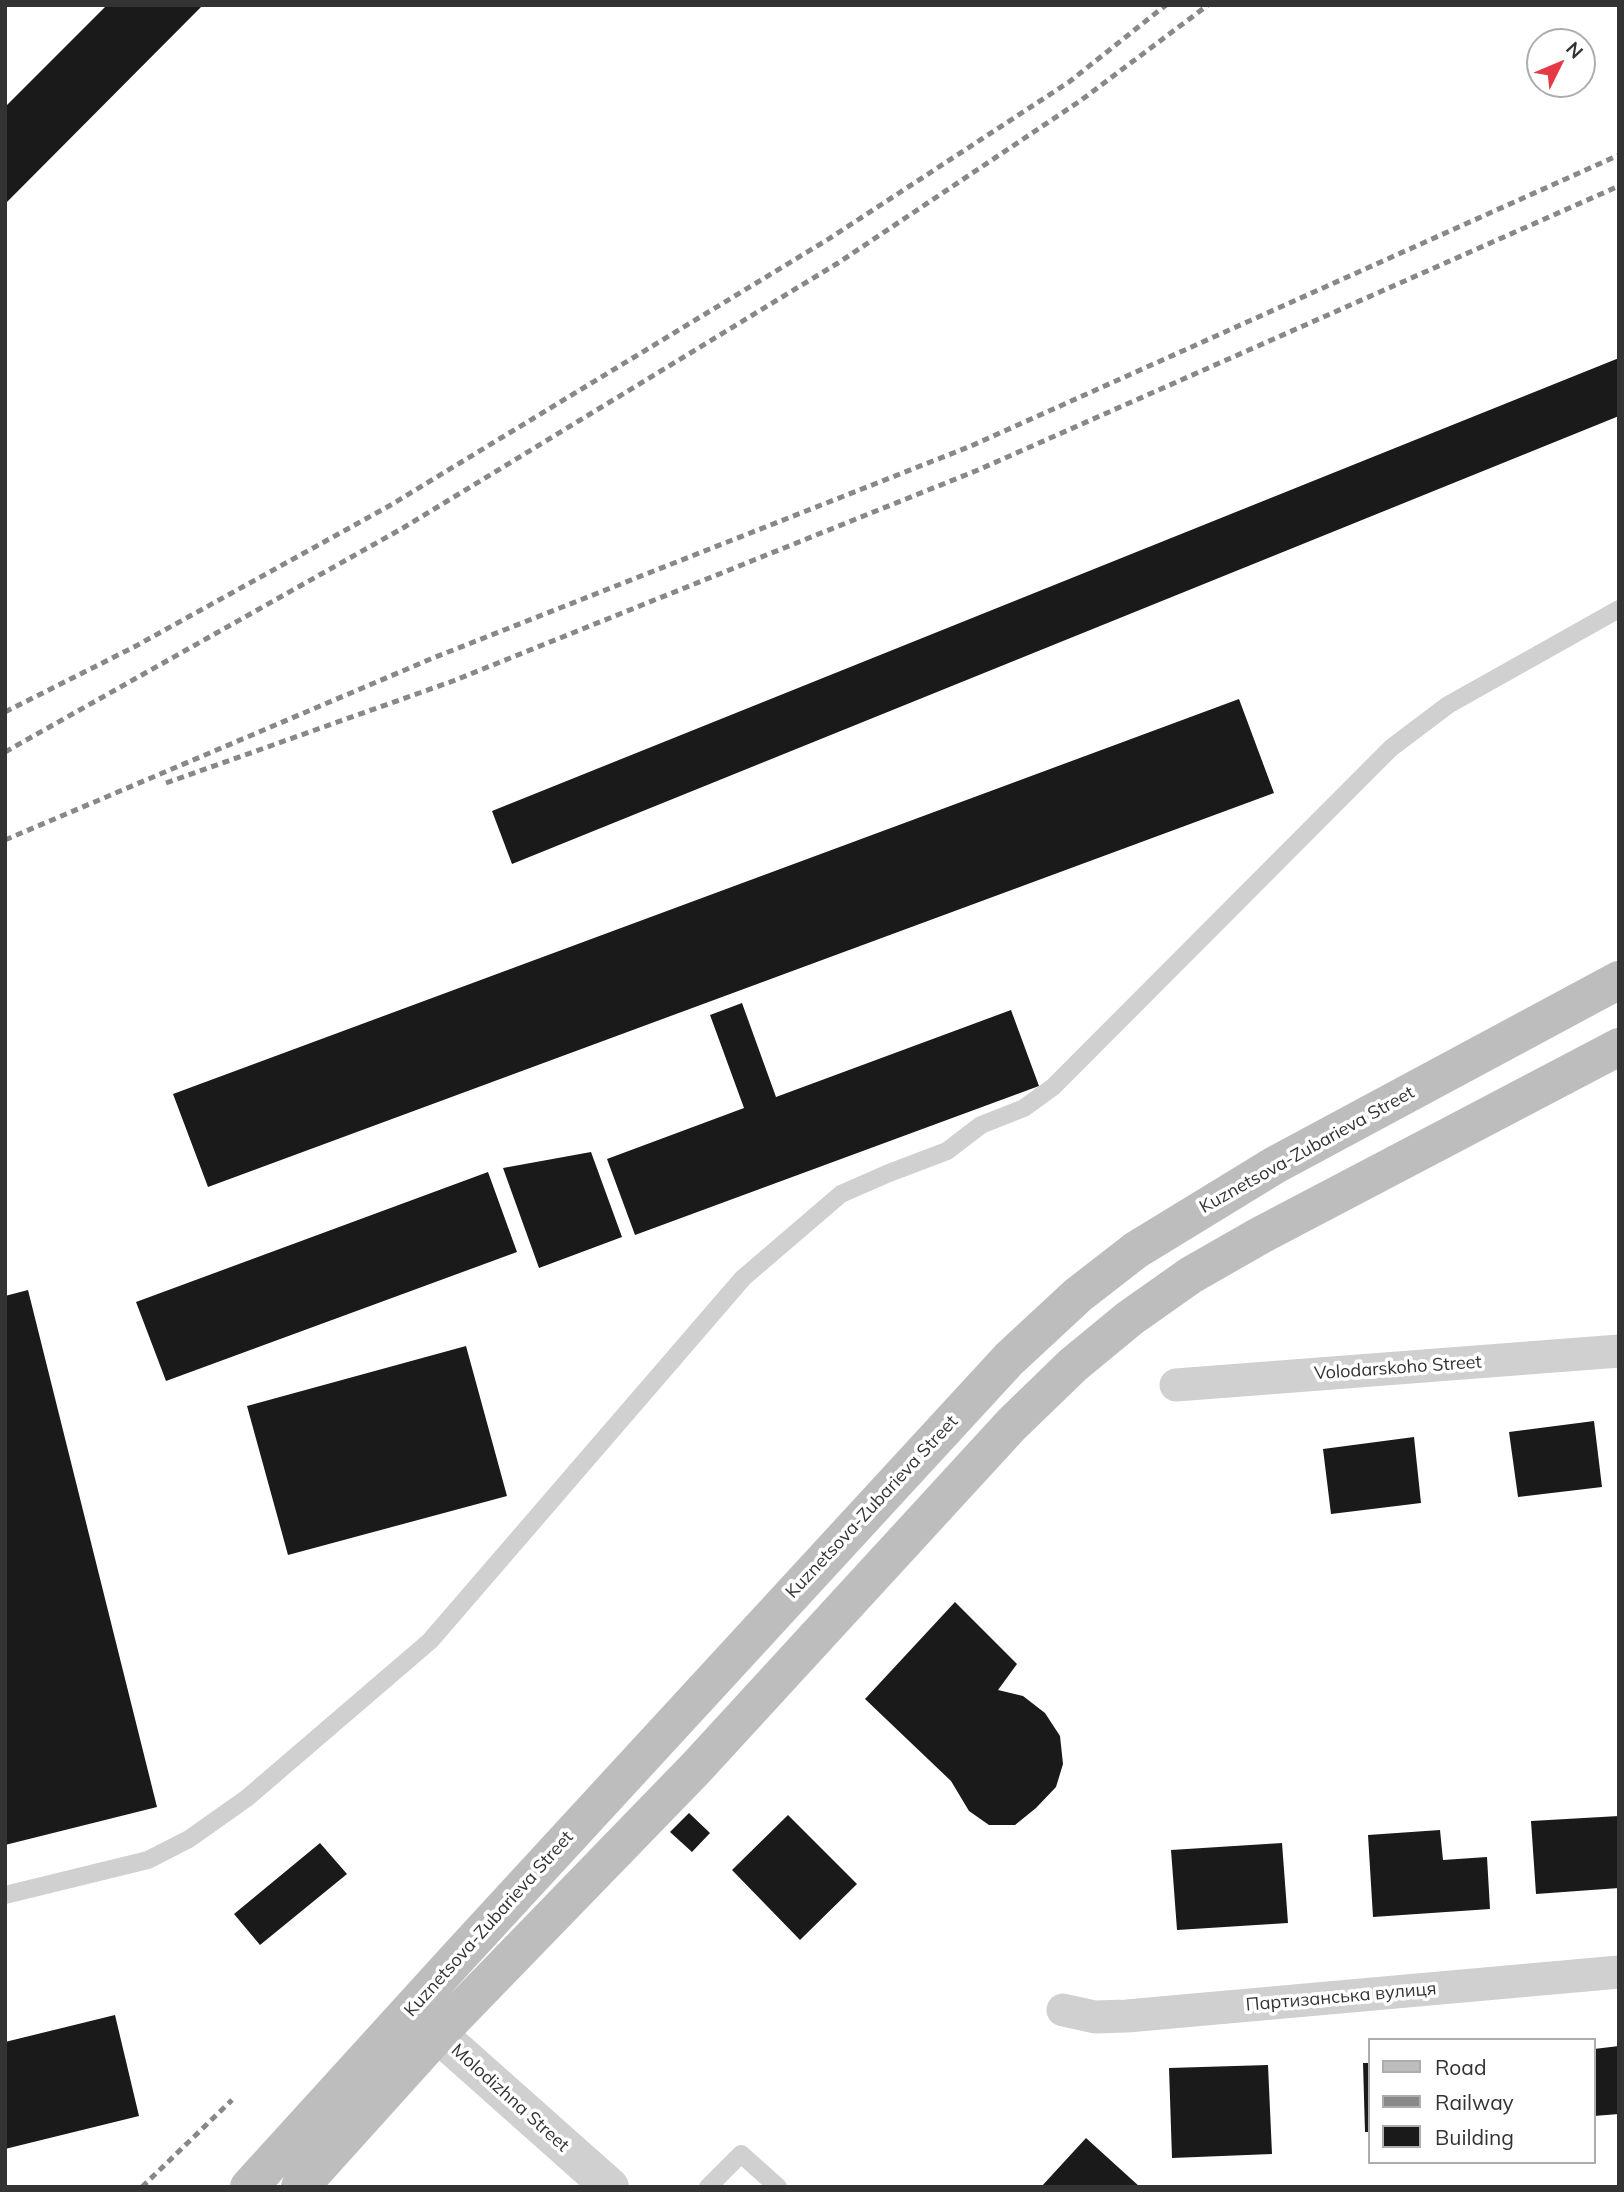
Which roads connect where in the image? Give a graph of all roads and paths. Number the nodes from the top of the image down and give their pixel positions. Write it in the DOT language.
graph roads {
  1 [pos="1619,609"];
  2 [pos="1619,980"];
  3 [pos="1619,1046"];
  4 [pos="1619,1351"];
  5 [pos="1176,1385"];
  6 [pos="5,1895"];
  7 [pos="1619,1972"];
  8 [pos="1063,2010"];
  9 [pos="424,2022"];
  10 [pos="249,2187"];
  11 [pos="300,2187"];
  12 [pos="610,2187"];
  13 [pos="708,2187"];
  14 [pos="778,2187"];
  1 -- 6 [label="lane"];
  2 -- 9 [label="main road, Kuznetsova-Zubarieva Street"];
  3 -- 9 [label="main road, Kuznetsova-Zubarieva Street"];
  4 -- 5 [label="street, Volodarskoho Street"];
  7 -- 8 [label="street, Партизанська вулиця"];
  9 -- 10 [label="main road, Kuznetsova-Zubarieva Street"];
  9 -- 11 [label="main road, Kuznetsova-Zubarieva Street"];
  9 -- 12 [label="street, Molodizhna Street"];
  13 -- 14 [label="lane"];
}
